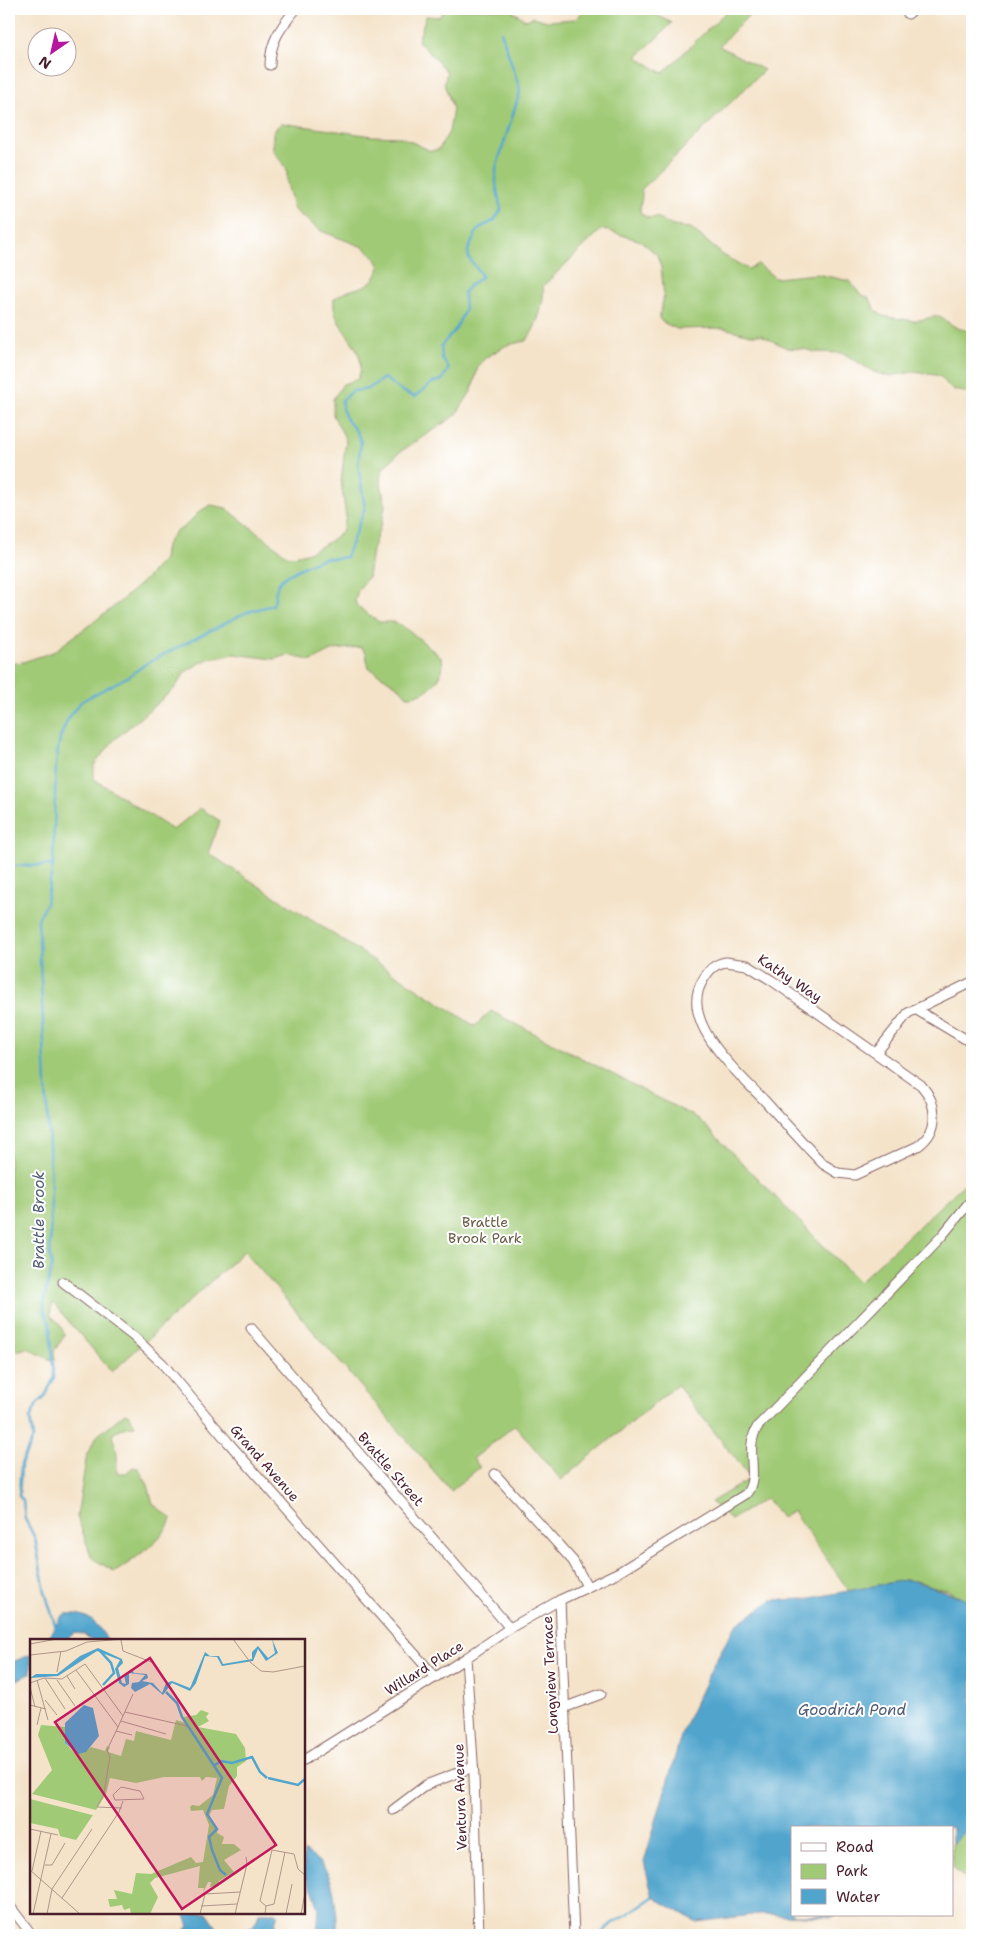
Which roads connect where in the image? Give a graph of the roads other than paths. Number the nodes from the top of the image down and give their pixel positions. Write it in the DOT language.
graph roads {
  1 [pos="296,9"];
  2 [pos="270,65"];
  3 [pos="972,982"];
  4 [pos="915,1009"];
  5 [pos="972,1043"];
  6 [pos="877,1052"];
  7 [pos="972,1199"];
  8 [pos="63,1282"];
  9 [pos="251,1328"];
  10 [pos="495,1474"];
  11 [pos="587,1586"];
  12 [pos="560,1600"];
  13 [pos="510,1628"];
  14 [pos="466,1658"];
  15 [pos="435,1677"];
  16 [pos="601,1694"];
  17 [pos="566,1707"];
  18 [pos="305,1759"];
  19 [pos="473,1767"];
  20 [pos="393,1810"];
  21 [pos="9,1905"];
  22 [pos="32,1935"];
  23 [pos="479,1935"];
  24 [pos="574,1935"];
  1 -- 2 [label="street"];
  3 -- 4 [label="street"];
  4 -- 5 [label="street"];
  4 -- 6 [label="street"];
  6 -- 6 [label="street, Kathy Way"];
  7 -- 11 [label="street, Longview Terrace"];
  8 -- 15 [label="street, Grand Avenue"];
  9 -- 13 [label="street, Brattle Street"];
  10 -- 11 [label="street"];
  11 -- 12 [label="street, Longview Terrace"];
  12 -- 13 [label="street, Willard Place"];
  12 -- 17 [label="street, Longview Terrace"];
  13 -- 14 [label="street, Willard Place"];
  14 -- 15 [label="street, Willard Place"];
  14 -- 19 [label="street, Ventura Avenue"];
  15 -- 18 [label="street, Willard Place"];
  16 -- 17 [label="street"];
  17 -- 24 [label="street, Longview Terrace"];
  19 -- 20 [label="street"];
  19 -- 23 [label="street, Ventura Avenue"];
  21 -- 22 [label="street"];
}
